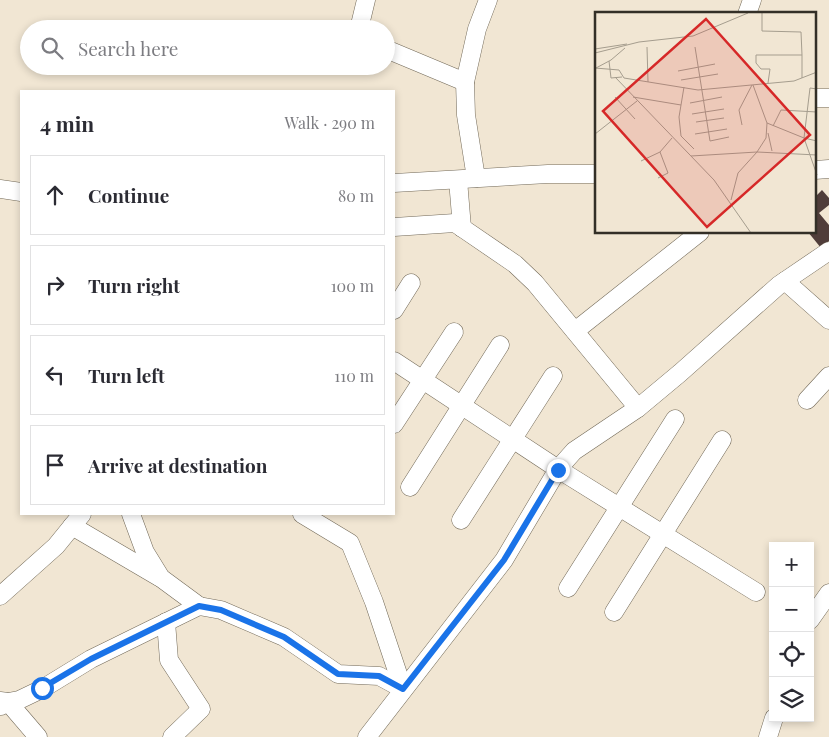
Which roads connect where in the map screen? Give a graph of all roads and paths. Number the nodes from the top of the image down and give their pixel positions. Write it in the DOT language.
graph roads {
  1 [pos="365,0"];
  2 [pos="488,0"];
  3 [pos="752,0"];
  4 [pos="748,12"];
  5 [pos="361,20"];
  6 [pos="395,53"];
  7 [pos="465,82"];
  8 [pos="816,98"];
  9 [pos="829,98"];
  10 [pos="829,169"];
  11 [pos="816,170"];
  12 [pos="595,174"];
  13 [pos="467,179"];
  14 [pos="395,183"];
  15 [pos="0,189"];
  16 [pos="20,192"];
  17 [pos="395,227"];
  18 [pos="462,228"];
  19 [pos="697,234"];
  20 [pos="829,251"];
  21 [pos="785,281"];
  22 [pos="411,283"];
  23 [pos="395,308"];
  24 [pos="829,320"];
  25 [pos="575,331"];
  26 [pos="454,332"];
  27 [pos="500,345"];
  28 [pos="395,361"];
  29 [pos="554,376"];
  30 [pos="829,376"];
  31 [pos="422,380"];
  32 [pos="807,400"];
  33 [pos="462,405"];
  34 [pos="638,408"];
  35 [pos="675,419"];
  36 [pos="395,422"];
  37 [pos="513,440"];
  38 [pos="722,440"];
  39 [pos="558,470"];
  40 [pos="410,487"];
  41 [pos="619,507"];
  42 [pos="131,515"];
  43 [pos="304,515"];
  44 [pos="77,520"];
  45 [pos="461,520"];
  46 [pos="663,534"];
  47 [pos="161,578"];
  48 [pos="568,588"];
  49 [pos="756,592"];
  50 [pos="829,593"];
  51 [pos="0,596"];
  52 [pos="199,606"];
  53 [pos="614,612"];
  54 [pos="814,614"];
  55 [pos="166,622"];
  56 [pos="403,689"];
  57 [pos="3,703"];
  58 [pos="773,722"];
  59 [pos="38,737"];
  60 [pos="172,737"];
  61 [pos="367,737"];
  62 [pos="768,737"];
  1 -- 5 [label="street"];
  2 -- 7 [label="street"];
  3 -- 4 [label="street"];
  6 -- 7 [label="street"];
  7 -- 13 [label="street"];
  8 -- 9 [label="street"];
  10 -- 11 [label="street"];
  12 -- 13 [label="street"];
  13 -- 14 [label="street"];
  13 -- 18 [label="street"];
  15 -- 16 [label="street"];
  17 -- 18 [label="street"];
  18 -- 25 [label="street"];
  19 -- 25 [label="street"];
  20 -- 21 [label="street"];
  21 -- 24 [label="street"];
  21 -- 34 [label="street"];
  22 -- 23 [label="street"];
  25 -- 34 [label="street"];
  26 -- 31 [label="street"];
  27 -- 33 [label="street"];
  28 -- 31 [label="street"];
  29 -- 37 [label="street"];
  30 -- 32 [label="street"];
  31 -- 33 [label="street"];
  31 -- 36 [label="street"];
  33 -- 37 [label="street"];
  33 -- 40 [label="street"];
  34 -- 39 [label="street"];
  35 -- 41 [label="street"];
  37 -- 39 [label="street"];
  37 -- 45 [label="street"];
  38 -- 46 [label="street"];
  39 -- 41 [label="street"];
  39 -- 56 [label="street"];
  41 -- 46 [label="street"];
  41 -- 48 [label="street"];
  42 -- 47 [label="street"];
  43 -- 56 [label="street"];
  44 -- 47 [label="street"];
  44 -- 51 [label="street"];
  46 -- 49 [label="street"];
  46 -- 53 [label="street"];
  47 -- 52 [label="street"];
  50 -- 54 [label="street"];
  52 -- 55 [label="street"];
  52 -- 56 [label="street"];
  55 -- 57 [label="street"];
  55 -- 60 [label="street"];
  56 -- 61 [label="street"];
  57 -- 59 [label="street"];
  58 -- 62 [label="street"];
}
